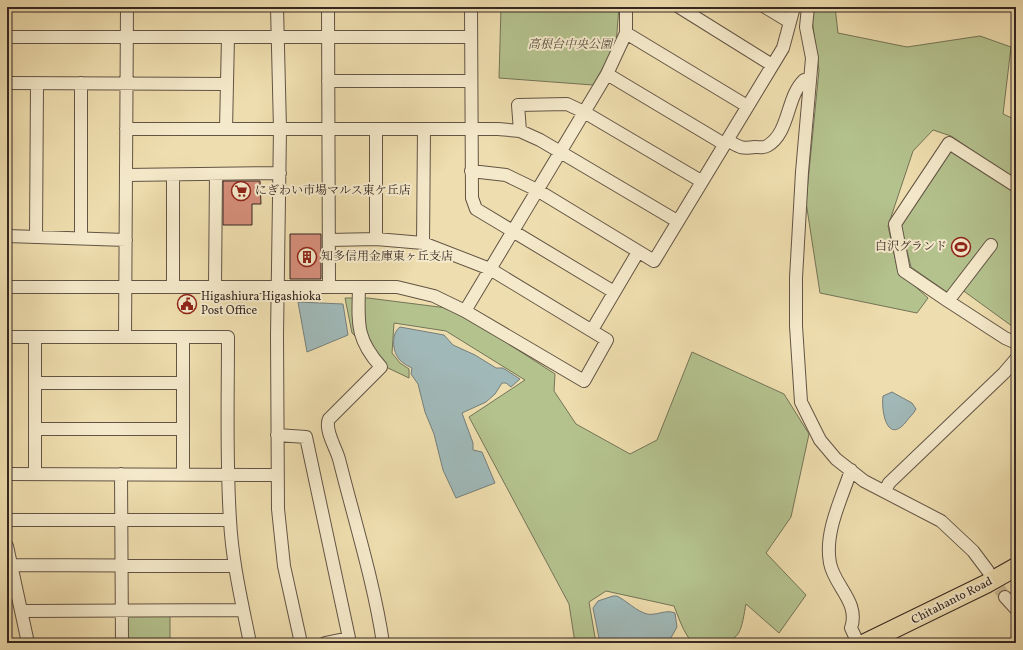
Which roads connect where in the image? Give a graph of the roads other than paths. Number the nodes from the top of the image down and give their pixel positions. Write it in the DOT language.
graph roads {
  1 [pos="126,7"];
  2 [pos="277,7"];
  3 [pos="328,7"];
  4 [pos="471,7"];
  5 [pos="626,7"];
  6 [pos="679,7"];
  7 [pos="766,7"];
  8 [pos="794,7"];
  9 [pos="808,7"];
  10 [pos="790,22"];
  11 [pos="626,33"];
  12 [pos="328,36"];
  13 [pos="7,37"];
  14 [pos="126,37"];
  15 [pos="228,37"];
  16 [pos="278,37"];
  17 [pos="471,37"];
  18 [pos="772,65"];
  19 [pos="607,74"];
  20 [pos="810,80"];
  21 [pos="328,81"];
  22 [pos="471,81"];
  23 [pos="7,83"];
  24 [pos="37,83"];
  25 [pos="81,83"];
  26 [pos="126,83"];
  27 [pos="227,84"];
  28 [pos="747,106"];
  29 [pos="584,112"];
  30 [pos="126,129"];
  31 [pos="226,129"];
  32 [pos="280,129"];
  33 [pos="328,129"];
  34 [pos="376,129"];
  35 [pos="424,129"];
  36 [pos="471,129"];
  37 [pos="520,132"];
  38 [pos="726,142"];
  39 [pos="560,152"];
  40 [pos="472,171"];
  41 [pos="216,174"];
  42 [pos="280,174"];
  43 [pos="126,175"];
  44 [pos="173,175"];
  45 [pos="701,181"];
  46 [pos="1016,186"];
  47 [pos="537,190"];
  48 [pos="677,222"];
  49 [pos="514,230"];
  50 [pos="7,236"];
  51 [pos="36,237"];
  52 [pos="81,237"];
  53 [pos="376,239"];
  54 [pos="126,240"];
  55 [pos="329,240"];
  56 [pos="423,243"];
  57 [pos="991,245"];
  58 [pos="638,252"];
  59 [pos="490,269"];
  60 [pos="7,287"];
  61 [pos="125,287"];
  62 [pos="174,287"];
  63 [pos="215,287"];
  64 [pos="278,287"];
  65 [pos="329,287"];
  66 [pos="358,288"];
  67 [pos="614,292"];
  68 [pos="948,301"];
  69 [pos="465,310"];
  70 [pos="592,330"];
  71 [pos="35,337"];
  72 [pos="125,337"];
  73 [pos="182,337"];
  74 [pos="7,338"];
  75 [pos="1016,343"];
  76 [pos="1016,359"];
  77 [pos="35,383"];
  78 [pos="183,383"];
  79 [pos="35,429"];
  80 [pos="183,429"];
  81 [pos="277,435"];
  82 [pos="851,470"];
  83 [pos="7,474"];
  84 [pos="35,474"];
  85 [pos="121,474"];
  86 [pos="183,474"];
  87 [pos="228,474"];
  88 [pos="277,475"];
  89 [pos="885,491"];
  90 [pos="7,520"];
  91 [pos="121,520"];
  92 [pos="230,520"];
  93 [pos="7,546"];
  94 [pos="12,565"];
  95 [pos="121,566"];
  96 [pos="235,566"];
  97 [pos="1016,567"];
  98 [pos="988,571"];
  99 [pos="1016,581"];
  100 [pos="1005,597"];
  101 [pos="1016,609"];
  102 [pos="121,610"];
  103 [pos="243,610"];
  104 [pos="22,611"];
  105 [pos="28,643"];
  106 [pos="122,643"];
  107 [pos="250,643"];
  108 [pos="301,643"];
  109 [pos="325,643"];
  110 [pos="383,643"];
  111 [pos="858,643"];
  112 [pos="865,643"];
  113 [pos="895,643"];
  1 -- 14 [label="street"];
  2 -- 16 [label="street"];
  3 -- 12 [label="street"];
  4 -- 17 [label="street"];
  5 -- 11 [label="street"];
  6 -- 18 [label="street"];
  7 -- 10 [label="street"];
  8 -- 10 [label="street"];
  9 -- 20 [label="street"];
  10 -- 18 [label="street"];
  11 -- 19 [label="street"];
  11 -- 28 [label="street"];
  12 -- 16 [label="street"];
  12 -- 17 [label="street"];
  12 -- 21 [label="street"];
  13 -- 14 [label="street"];
  14 -- 15 [label="street"];
  14 -- 26 [label="street"];
  15 -- 16 [label="street"];
  15 -- 27 [label="street"];
  16 -- 32 [label="street"];
  17 -- 22 [label="street"];
  18 -- 28 [label="street"];
  19 -- 29 [label="street"];
  19 -- 38 [label="street"];
  20 -- 38 [label="street"];
  20 -- 82 [label="street"];
  21 -- 22 [label="street"];
  21 -- 33 [label="street"];
  22 -- 36 [label="street"];
  23 -- 24 [label="street"];
  24 -- 25 [label="street"];
  24 -- 51 [label="street"];
  25 -- 26 [label="street"];
  25 -- 52 [label="street"];
  26 -- 27 [label="street"];
  26 -- 30 [label="street"];
  27 -- 31 [label="street"];
  28 -- 38 [label="street"];
  29 -- 37 [label="street"];
  29 -- 39 [label="street"];
  29 -- 45 [label="street"];
  30 -- 31 [label="street"];
  30 -- 43 [label="street"];
  31 -- 32 [label="street"];
  32 -- 33 [label="street"];
  32 -- 42 [label="street"];
  33 -- 34 [label="street"];
  33 -- 55 [label="street"];
  34 -- 35 [label="street"];
  34 -- 53 [label="street"];
  35 -- 36 [label="street"];
  35 -- 56 [label="street"];
  36 -- 37 [label="street"];
  36 -- 40 [label="street"];
  37 -- 39 [label="street"];
  38 -- 45 [label="street"];
  39 -- 47 [label="street"];
  39 -- 48 [label="street"];
  40 -- 47 [label="street"];
  40 -- 49 [label="street"];
  41 -- 42 [label="street"];
  41 -- 44 [label="street"];
  41 -- 63 [label="street"];
  42 -- 64 [label="street"];
  43 -- 44 [label="street"];
  43 -- 54 [label="street"];
  44 -- 62 [label="street"];
  45 -- 48 [label="street"];
  46 -- 68 [label="street"];
  47 -- 49 [label="street"];
  47 -- 58 [label="street"];
  48 -- 58 [label="street"];
  49 -- 59 [label="street"];
  49 -- 67 [label="street"];
  50 -- 51 [label="street"];
  51 -- 52 [label="street"];
  52 -- 54 [label="street"];
  53 -- 55 [label="street"];
  53 -- 56 [label="street"];
  54 -- 61 [label="street"];
  55 -- 65 [label="street"];
  56 -- 59 [label="street"];
  57 -- 68 [label="street"];
  58 -- 67 [label="street"];
  59 -- 69 [label="street"];
  59 -- 70 [label="street"];
  60 -- 61 [label="street"];
  61 -- 62 [label="street"];
  61 -- 72 [label="street"];
  62 -- 63 [label="street"];
  63 -- 64 [label="street"];
  64 -- 65 [label="street"];
  64 -- 81 [label="street"];
  65 -- 66 [label="street"];
  66 -- 69 [label="street"];
  66 -- 110 [label="street"];
  67 -- 70 [label="street"];
  68 -- 75 [label="street"];
  69 -- 70 [label="street"];
  71 -- 72 [label="street"];
  71 -- 74 [label="street"];
  71 -- 77 [label="street"];
  72 -- 73 [label="street"];
  73 -- 78 [label="street"];
  73 -- 87 [label="street"];
  76 -- 89 [label="street"];
  77 -- 78 [label="street"];
  77 -- 79 [label="street"];
  78 -- 80 [label="street"];
  79 -- 80 [label="street"];
  79 -- 84 [label="street"];
  80 -- 86 [label="street"];
  81 -- 88 [label="street"];
  81 -- 109 [label="street"];
  82 -- 89 [label="street"];
  82 -- 111 [label="street"];
  83 -- 84 [label="street"];
  84 -- 85 [label="street"];
  85 -- 86 [label="street"];
  85 -- 91 [label="street"];
  86 -- 87 [label="street"];
  87 -- 88 [label="street"];
  87 -- 92 [label="street"];
  88 -- 108 [label="street"];
  89 -- 98 [label="street"];
  90 -- 91 [label="street"];
  91 -- 92 [label="street"];
  91 -- 95 [label="street"];
  92 -- 96 [label="street"];
  93 -- 94 [label="street"];
  94 -- 95 [label="street"];
  94 -- 104 [label="street"];
  95 -- 96 [label="street"];
  95 -- 102 [label="street"];
  96 -- 103 [label="street"];
  97 -- 112 [label="highway, Chitahanto Road"];
  99 -- 113 [label="highway, Chitahanto Road"];
  100 -- 101 [label="street"];
  102 -- 103 [label="street"];
  102 -- 104 [label="street"];
  102 -- 106 [label="street"];
  103 -- 107 [label="street"];
  104 -- 105 [label="street"];
}
